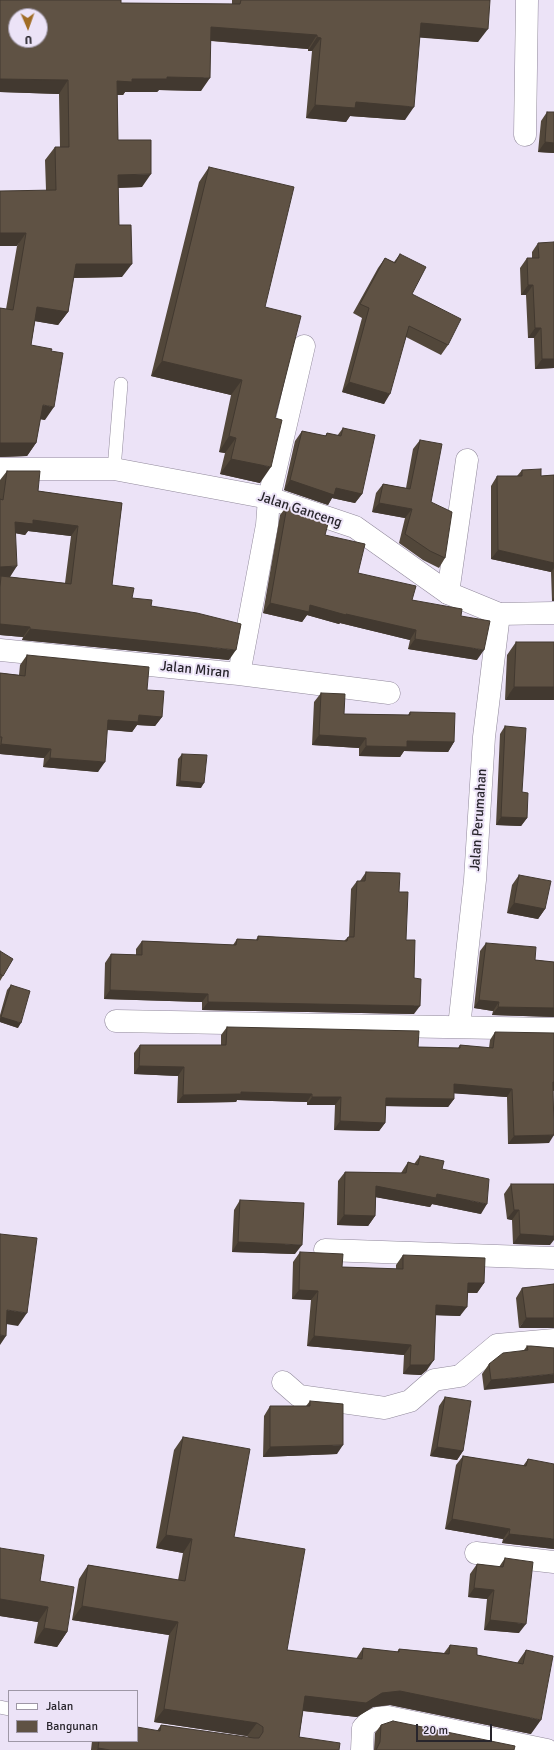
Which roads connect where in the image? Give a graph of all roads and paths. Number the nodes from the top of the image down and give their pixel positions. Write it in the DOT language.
graph roads {
  1 [pos="527,0"];
  2 [pos="525,135"];
  3 [pos="304,346"];
  4 [pos="121,384"];
  5 [pos="467,460"];
  6 [pos="0,469"];
  7 [pos="114,469"];
  8 [pos="269,498"];
  9 [pos="448,593"];
  10 [pos="554,613"];
  11 [pos="499,614"];
  12 [pos="0,650"];
  13 [pos="239,674"];
  14 [pos="389,693"];
  15 [pos="116,1021"];
  16 [pos="459,1026"];
  17 [pos="554,1029"];
  18 [pos="325,1250"];
  19 [pos="554,1258"];
  20 [pos="554,1340"];
  21 [pos="283,1382"];
  22 [pos="476,1553"];
  23 [pos="554,1562"];
  24 [pos="362,1750"];
  25 [pos="547,1750"];
  1 -- 2 [label="street"];
  3 -- 8 [label="street"];
  4 -- 7 [label="lane"];
  5 -- 9 [label="street"];
  6 -- 7 [label="street, Jalan Ganceng"];
  7 -- 8 [label="street, Jalan Ganceng"];
  8 -- 9 [label="street, Jalan Ganceng"];
  8 -- 13 [label="street"];
  9 -- 11 [label="street, Jalan Ganceng"];
  10 -- 11 [label="street, Jalan Ganceng"];
  11 -- 16 [label="street, Jalan Perumahan"];
  12 -- 13 [label="street, Jalan Miran"];
  13 -- 14 [label="street, Jalan Miran"];
  15 -- 16 [label="street"];
  16 -- 17 [label="street"];
  18 -- 19 [label="street"];
  20 -- 21 [label="street"];
  22 -- 23 [label="street"];
  24 -- 25 [label="street"];
}
